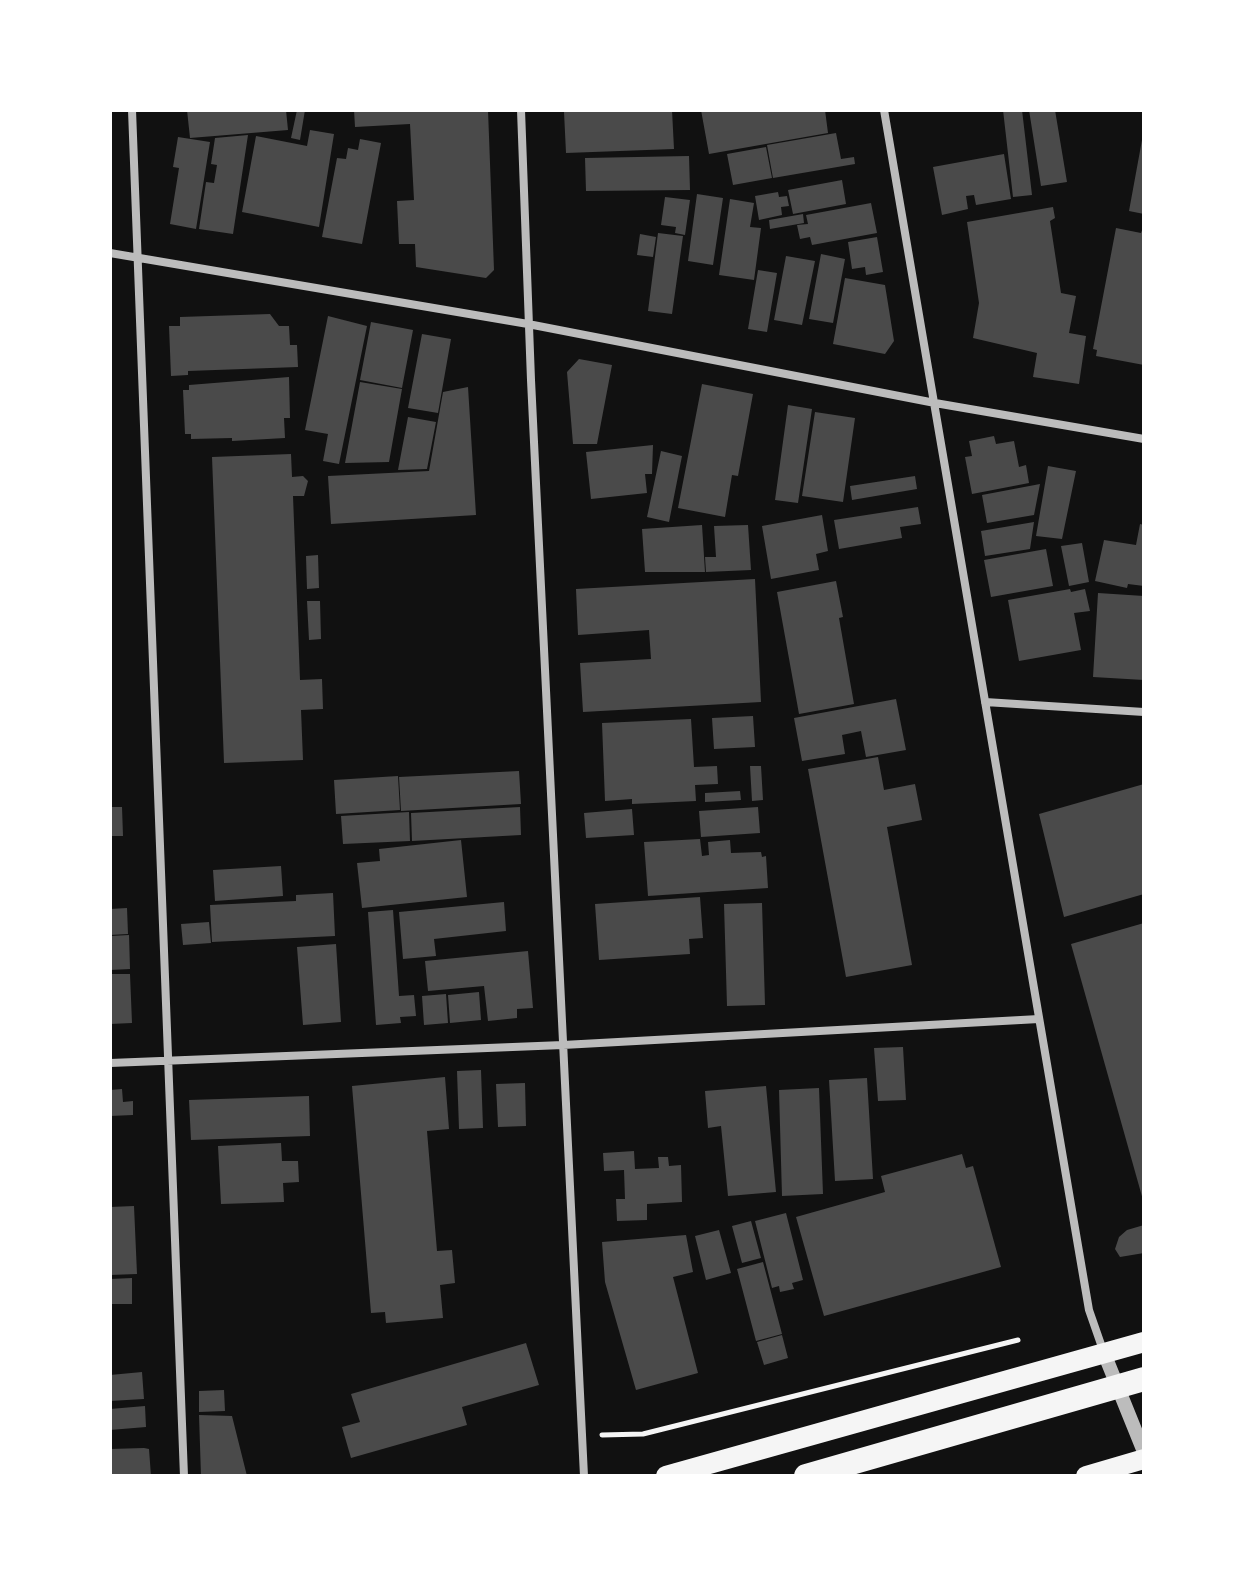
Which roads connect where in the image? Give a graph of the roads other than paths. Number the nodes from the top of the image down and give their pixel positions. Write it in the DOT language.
graph roads {
  1 [pos="132,110"];
  2 [pos="521,110"];
  3 [pos="884,110"];
  4 [pos="110,253"];
  5 [pos="136,258"];
  6 [pos="528,324"];
  7 [pos="935,403"];
  8 [pos="1144,439"];
  9 [pos="985,702"];
  10 [pos="1144,712"];
  11 [pos="1039,1019"];
  12 [pos="563,1045"];
  13 [pos="167,1061"];
  14 [pos="110,1063"];
  15 [pos="1144,1342"];
  16 [pos="1104,1353"];
  17 [pos="1144,1379"];
  18 [pos="1144,1452"];
  19 [pos="1144,1459"];
  20 [pos="184,1476"];
  21 [pos="584,1476"];
  22 [pos="666,1476"];
  23 [pos="806,1476"];
  24 [pos="1086,1476"];
  1 -- 5 [label="street"];
  2 -- 6 [label="street"];
  3 -- 7 [label="street"];
  4 -- 5 [label="street"];
  5 -- 6 [label="street"];
  5 -- 13 [label="street"];
  6 -- 7 [label="street"];
  6 -- 12 [label="street"];
  7 -- 8 [label="street"];
  7 -- 9 [label="street"];
  9 -- 10 [label="street"];
  9 -- 11 [label="street"];
  11 -- 12 [label="street"];
  11 -- 16 [label="street"];
  12 -- 13 [label="street"];
  12 -- 21 [label="street"];
  13 -- 14 [label="street"];
  13 -- 20 [label="street"];
  15 -- 16 [label="main road"];
  16 -- 18 [label="street"];
  16 -- 22 [label="main road"];
  17 -- 23 [label="highway"];
  19 -- 24 [label="main road"];
}
